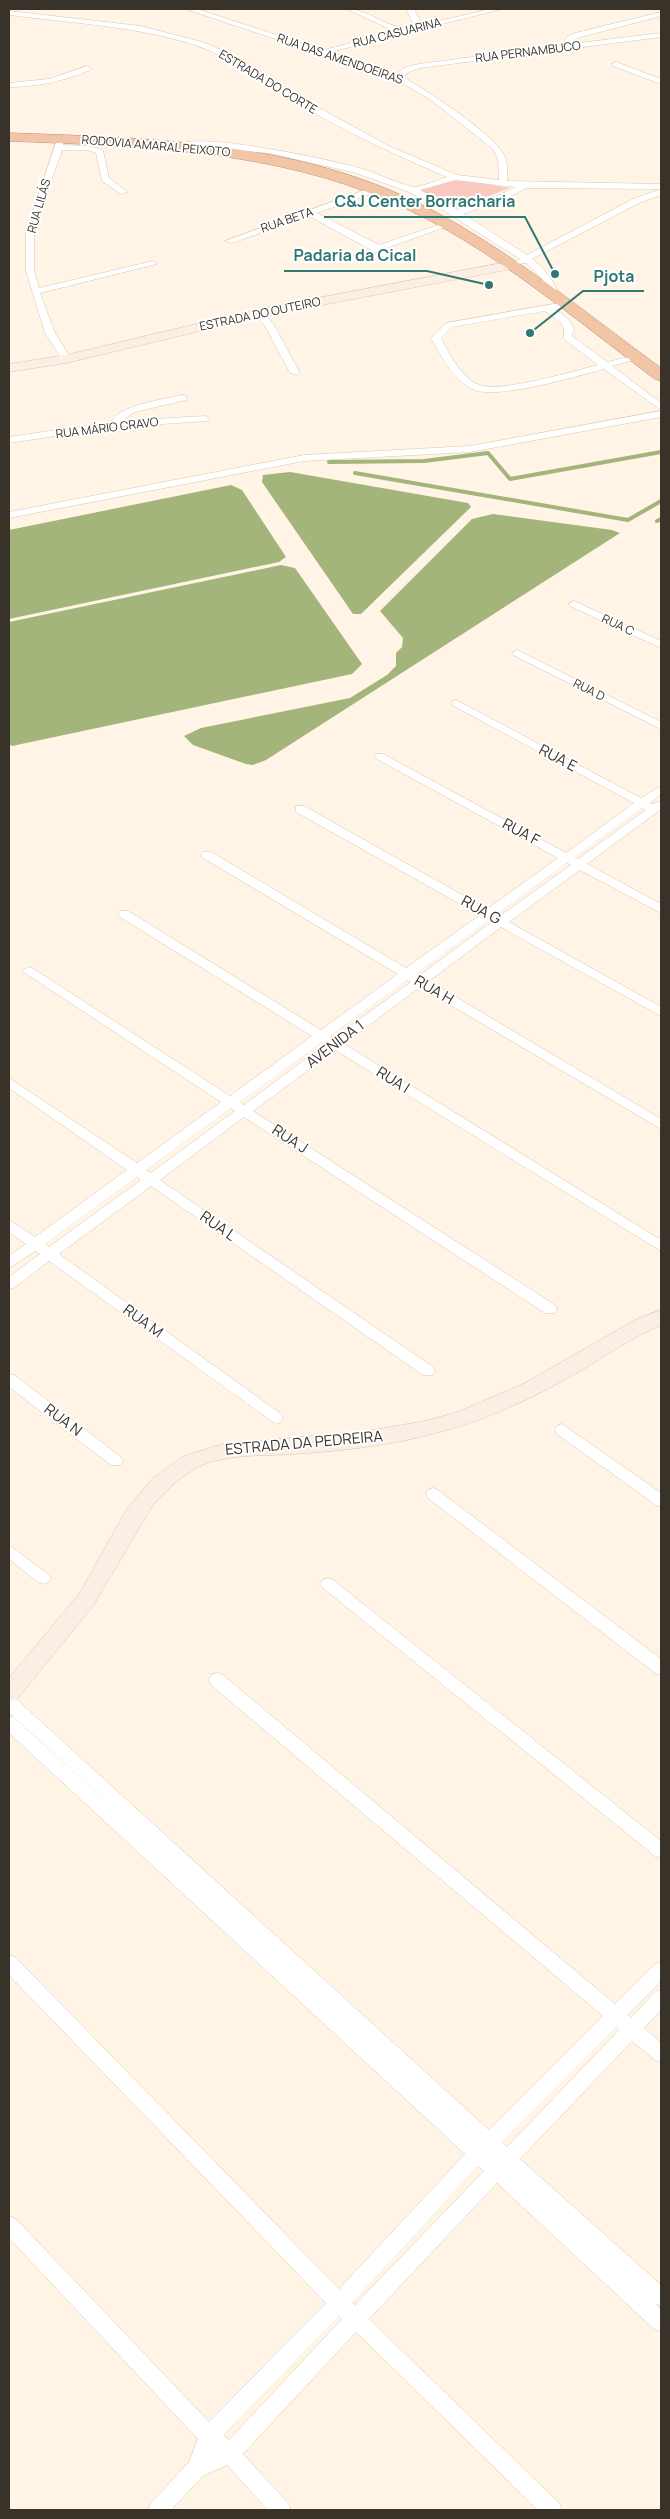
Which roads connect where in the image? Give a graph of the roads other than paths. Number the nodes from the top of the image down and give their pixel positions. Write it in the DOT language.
graph roads {
  1 [pos="22,9"];
  2 [pos="193,9"];
  3 [pos="351,9"];
  4 [pos="410,9"];
  5 [pos="498,9"];
  6 [pos="9,13"];
  7 [pos="661,14"];
  8 [pos="419,28"];
  9 [pos="403,32"];
  10 [pos="661,35"];
  11 [pos="566,47"];
  12 [pos="325,51"];
  13 [pos="616,64"];
  14 [pos="87,68"];
  15 [pos="398,77"];
  16 [pos="661,82"];
  17 [pos="9,85"];
  18 [pos="9,137"];
  19 [pos="60,143"];
  20 [pos="171,145"];
  21 [pos="455,176"];
  22 [pos="503,183"];
  23 [pos="524,185"];
  24 [pos="628,186"];
  25 [pos="661,186"];
  26 [pos="373,190"];
  27 [pos="412,190"];
  28 [pos="124,192"];
  29 [pos="661,192"];
  30 [pos="636,201"];
  31 [pos="309,212"];
  32 [pos="456,213"];
  33 [pos="447,225"];
  34 [pos="229,242"];
  35 [pos="528,258"];
  36 [pos="153,264"];
  37 [pos="512,265"];
  38 [pos="34,292"];
  39 [pos="556,303"];
  40 [pos="259,313"];
  41 [pos="634,357"];
  42 [pos="66,359"];
  43 [pos="604,366"];
  44 [pos="9,368"];
  45 [pos="294,373"];
  46 [pos="661,376"];
  47 [pos="183,398"];
  48 [pos="661,407"];
  49 [pos="661,414"];
  50 [pos="205,418"];
  51 [pos="115,424"];
  52 [pos="9,440"];
  53 [pos="9,515"];
  54 [pos="574,604"];
  55 [pos="661,645"];
  56 [pos="517,653"];
  57 [pos="456,703"];
  58 [pos="661,726"];
  59 [pos="379,756"];
  60 [pos="661,789"];
  61 [pos="642,803"];
  62 [pos="300,809"];
  63 [pos="659,809"];
  64 [pos="207,855"];
  65 [pos="573,860"];
  66 [pos="661,909"];
  67 [pos="124,914"];
  68 [pos="489,915"];
  69 [pos="502,921"];
  70 [pos="28,972"];
  71 [pos="407,974"];
  72 [pos="419,980"];
  73 [pos="661,1012"];
  74 [pos="320,1035"];
  75 [pos="336,1044"];
  76 [pos="9,1082"];
  77 [pos="232,1102"];
  78 [pos="246,1111"];
  79 [pos="661,1125"];
  80 [pos="136,1170"];
  81 [pos="152,1180"];
  82 [pos="9,1225"];
  83 [pos="35,1244"];
  84 [pos="661,1246"];
  85 [pos="50,1254"];
  86 [pos="9,1263"];
  87 [pos="9,1284"];
  88 [pos="550,1309"];
  89 [pos="661,1317"];
  90 [pos="428,1371"];
  91 [pos="9,1380"];
  92 [pos="276,1418"];
  93 [pos="562,1430"];
  94 [pos="116,1461"];
  95 [pos="432,1494"];
  96 [pos="661,1501"];
  97 [pos="9,1551"];
  98 [pos="43,1578"];
  99 [pos="328,1584"];
  100 [pos="661,1668"];
  101 [pos="217,1680"];
  102 [pos="9,1693"];
  103 [pos="9,1703"];
  104 [pos="9,1723"];
  105 [pos="661,1851"];
  106 [pos="192,1880"];
  107 [pos="9,1963"];
  108 [pos="661,1970"];
  109 [pos="661,1998"];
  110 [pos="624,2022"];
  111 [pos="661,2054"];
  112 [pos="483,2148"];
  113 [pos="501,2166"];
  114 [pos="9,2226"];
  115 [pos="638,2288"];
  116 [pos="661,2297"];
  117 [pos="339,2303"];
  118 [pos="356,2318"];
  119 [pos="661,2322"];
  120 [pos="209,2436"];
  121 [pos="230,2454"];
  122 [pos="196,2469"];
  123 [pos="158,2510"];
  124 [pos="281,2510"];
  125 [pos="552,2510"];
  1 -- 6 [label="street"];
  2 -- 12 [label="street, RUA DAS AMENDOEIRAS"];
  3 -- 9 [label="street"];
  4 -- 8 [label="street"];
  5 -- 8 [label="street, RUA CASUARINA"];
  6 -- 21 [label="street, ESTRADA DO CORTE"];
  7 -- 11 [label="street"];
  8 -- 9 [label="street, RUA CASUARINA"];
  9 -- 12 [label="street, RUA CASUARINA"];
  10 -- 11 [label="street, RUA PERNAMBUCO"];
  11 -- 15 [label="street, RUA PERNAMBUCO"];
  12 -- 15 [label="street, RUA DAS AMENDOEIRAS"];
  13 -- 16 [label="street"];
  14 -- 17 [label="street"];
  15 -- 22 [label="street, RUA DAS AMENDOEIRAS"];
  18 -- 19 [label="highway, RODOVIA AMARAL PEIXOTO"];
  19 -- 20 [label="highway, RODOVIA AMARAL PEIXOTO"];
  19 -- 28 [label="street"];
  19 -- 38 [label="street, RUA LILÁS"];
  20 -- 26 [label="highway, RODOVIA AMARAL PEIXOTO"];
  20 -- 27 [label="street"];
  21 -- 22 [label="street, ESTRADA DO CORTE"];
  21 -- 27 [label="street, ESTRADA DO CORTE"];
  22 -- 23 [label="street, ESTRADA DO CORTE"];
  23 -- 24 [label="street, ESTRADA DO CORTE"];
  23 -- 32 [label="street"];
  24 -- 25 [label="street, ESTRADA DO CORTE"];
  24 -- 30 [label="street"];
  26 -- 31 [label="street, RUA BETA"];
  26 -- 33 [label="highway, RODOVIA AMARAL PEIXOTO"];
  27 -- 32 [label="street"];
  29 -- 30 [label="street"];
  30 -- 35 [label="street"];
  31 -- 33 [label="street"];
  31 -- 34 [label="street, RUA BETA"];
  32 -- 35 [label="street"];
  33 -- 37 [label="highway, RODOVIA AMARAL PEIXOTO"];
  35 -- 37 [label="street"];
  35 -- 39 [label="street"];
  36 -- 38 [label="street"];
  37 -- 39 [label="highway, RODOVIA AMARAL PEIXOTO"];
  37 -- 40 [label="street, ESTRADA DO OUTEIRO"];
  38 -- 42 [label="street, RUA LILÁS"];
  39 -- 41 [label="highway, RODOVIA AMARAL PEIXOTO"];
  39 -- 43 [label="street"];
  39 -- 43 [label="street"];
  40 -- 42 [label="street, ESTRADA DO OUTEIRO"];
  40 -- 45 [label="street"];
  41 -- 43 [label="street"];
  41 -- 46 [label="highway, RODOVIA AMARAL PEIXOTO"];
  42 -- 44 [label="street, ESTRADA DO OUTEIRO"];
  43 -- 48 [label="street"];
  47 -- 51 [label="street"];
  49 -- 53 [label="street"];
  50 -- 51 [label="street, RUA MÁRIO CRAVO"];
  51 -- 52 [label="street, RUA MÁRIO CRAVO"];
  54 -- 55 [label="street, RUA C"];
  56 -- 58 [label="street, RUA D"];
  57 -- 61 [label="street, RUA E"];
  59 -- 65 [label="street, RUA F"];
  60 -- 61 [label="street, AVENIDA 1"];
  61 -- 63 [label="street, RUA E"];
  61 -- 65 [label="street, AVENIDA 1"];
  62 -- 68 [label="street, RUA G"];
  63 -- 65 [label="street, AVENIDA 1"];
  64 -- 71 [label="street, RUA H"];
  65 -- 66 [label="street, RUA F"];
  65 -- 68 [label="street, AVENIDA 1"];
  65 -- 69 [label="street, AVENIDA 1"];
  67 -- 74 [label="street, RUA I"];
  68 -- 69 [label="street, RUA G"];
  68 -- 71 [label="street, AVENIDA 1"];
  69 -- 72 [label="street, AVENIDA 1"];
  69 -- 73 [label="street, RUA G"];
  70 -- 77 [label="street, RUA J"];
  71 -- 72 [label="street, RUA H"];
  71 -- 74 [label="street, AVENIDA 1"];
  72 -- 75 [label="street, AVENIDA 1"];
  72 -- 79 [label="street, RUA H"];
  74 -- 75 [label="street, RUA I"];
  74 -- 77 [label="street, AVENIDA 1"];
  75 -- 78 [label="street, AVENIDA 1"];
  75 -- 84 [label="street, RUA I"];
  76 -- 80 [label="street, RUA L"];
  77 -- 78 [label="street, RUA J"];
  77 -- 80 [label="street, AVENIDA 1"];
  78 -- 81 [label="street, AVENIDA 1"];
  78 -- 88 [label="street, RUA J"];
  80 -- 81 [label="street, RUA L"];
  80 -- 83 [label="street, AVENIDA 1"];
  81 -- 85 [label="street, AVENIDA 1"];
  81 -- 90 [label="street, RUA L"];
  82 -- 83 [label="street, RUA M"];
  83 -- 85 [label="street, RUA M"];
  83 -- 86 [label="street, AVENIDA 1"];
  85 -- 87 [label="street, AVENIDA 1"];
  85 -- 92 [label="street, RUA M"];
  89 -- 102 [label="street, ESTRADA DA PEDREIRA"];
  91 -- 94 [label="street, RUA N"];
  93 -- 96 [label="street"];
  95 -- 100 [label="street"];
  97 -- 98 [label="street"];
  99 -- 105 [label="street"];
  101 -- 110 [label="street"];
  103 -- 106 [label="street"];
  104 -- 106 [label="street"];
  106 -- 112 [label="street"];
  107 -- 117 [label="street"];
  108 -- 110 [label="street"];
  109 -- 110 [label="street"];
  110 -- 111 [label="street"];
  110 -- 112 [label="street"];
  110 -- 113 [label="street"];
  112 -- 113 [label="street"];
  112 -- 117 [label="street"];
  113 -- 115 [label="street"];
  113 -- 118 [label="street"];
  114 -- 120 [label="street"];
  115 -- 116 [label="street"];
  115 -- 119 [label="street"];
  117 -- 118 [label="street"];
  117 -- 120 [label="street"];
  118 -- 121 [label="street"];
  118 -- 125 [label="street"];
  120 -- 121 [label="street"];
  120 -- 122 [label="street"];
  121 -- 122 [label="street"];
  121 -- 124 [label="street"];
  122 -- 123 [label="street"];
}
